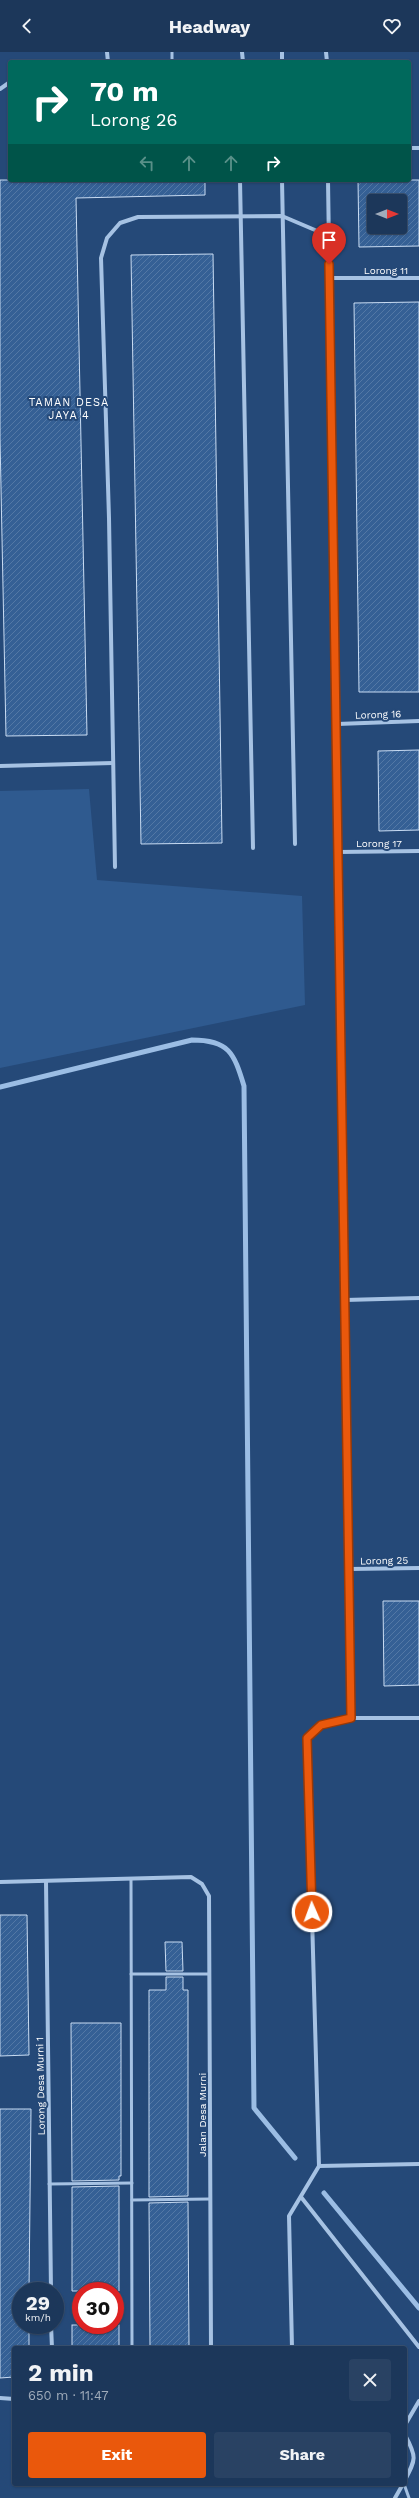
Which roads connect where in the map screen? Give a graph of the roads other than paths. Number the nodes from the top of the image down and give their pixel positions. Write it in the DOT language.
graph roads {
  1 [pos="240,182"];
  2 [pos="282,182"];
  3 [pos="328,182"];
  4 [pos="240,216"];
  5 [pos="282,216"];
  6 [pos="329,236"];
  7 [pos="329,278"];
  8 [pos="419,278"];
  9 [pos="419,721"];
  10 [pos="337,724"];
  11 [pos="113,763"];
  12 [pos="0,766"];
  13 [pos="296,844"];
  14 [pos="253,848"];
  15 [pos="419,851"];
  16 [pos="338,852"];
  17 [pos="115,867"];
  18 [pos="419,1298"];
  19 [pos="345,1300"];
  20 [pos="419,1568"];
  21 [pos="349,1569"];
  22 [pos="351,1718"];
  23 [pos="419,1718"];
  24 [pos="131,1879"];
  25 [pos="46,1881"];
  26 [pos="0,1882"];
  27 [pos="131,1974"];
  28 [pos="210,1974"];
  29 [pos="419,2164"];
  30 [pos="320,2166"];
  31 [pos="132,2183"];
  32 [pos="49,2184"];
  33 [pos="301,2196"];
  34 [pos="210,2199"];
  35 [pos="132,2200"];
  36 [pos="51,2282"];
  37 [pos="51,2334"];
  38 [pos="52,2346"];
  39 [pos="132,2346"];
  40 [pos="211,2346"];
  41 [pos="292,2346"];
  42 [pos="419,2347"];
  43 [pos="0,2398"];
  44 [pos="12,2399"];
  45 [pos="419,2401"];
  46 [pos="407,2423"];
  47 [pos="407,2438"];
  48 [pos="407,2476"];
  49 [pos="403,2486"];
  50 [pos="405,2486"];
  51 [pos="395,2498"];
  52 [pos="409,2498"];
  1 -- 4 [label="street"];
  2 -- 5 [label="street"];
  3 -- 6 [label="street"];
  4 -- 5 [label="street"];
  4 -- 11 [label="street"];
  4 -- 14 [label="street"];
  5 -- 6 [label="street"];
  5 -- 13 [label="street"];
  6 -- 7 [label="street"];
  7 -- 8 [label="street, Lorong 11"];
  7 -- 10 [label="street"];
  9 -- 10 [label="street, Lorong 16"];
  10 -- 16 [label="street"];
  11 -- 12 [label="street"];
  11 -- 17 [label="street"];
  15 -- 16 [label="street, Lorong 17"];
  16 -- 19 [label="street"];
  18 -- 19 [label="street"];
  19 -- 21 [label="street"];
  20 -- 21 [label="street, Lorong 25"];
  21 -- 22 [label="street"];
  22 -- 23 [label="street"];
  22 -- 30 [label="street"];
  24 -- 25 [label="street"];
  24 -- 27 [label="lane"];
  24 -- 28 [label="street, Jalan Desa Murni"];
  25 -- 26 [label="street"];
  25 -- 32 [label="street, Lorong Desa Murni 1"];
  27 -- 28 [label="lane"];
  27 -- 31 [label="lane"];
  28 -- 34 [label="street, Jalan Desa Murni"];
  29 -- 30 [label="street"];
  30 -- 33 [label="street"];
  31 -- 32 [label="lane"];
  31 -- 35 [label="lane"];
  32 -- 36 [label="street, Lorong Desa Murni 1"];
  33 -- 41 [label="street"];
  33 -- 42 [label="street"];
  34 -- 35 [label="lane"];
  34 -- 40 [label="street, Jalan Desa Murni"];
  35 -- 39 [label="lane"];
  37 -- 38 [label="street"];
  43 -- 44 [label="street"];
  45 -- 46 [label="street"];
  47 -- 48 [label="street"];
  49 -- 51 [label="street"];
  50 -- 52 [label="lane"];
}
